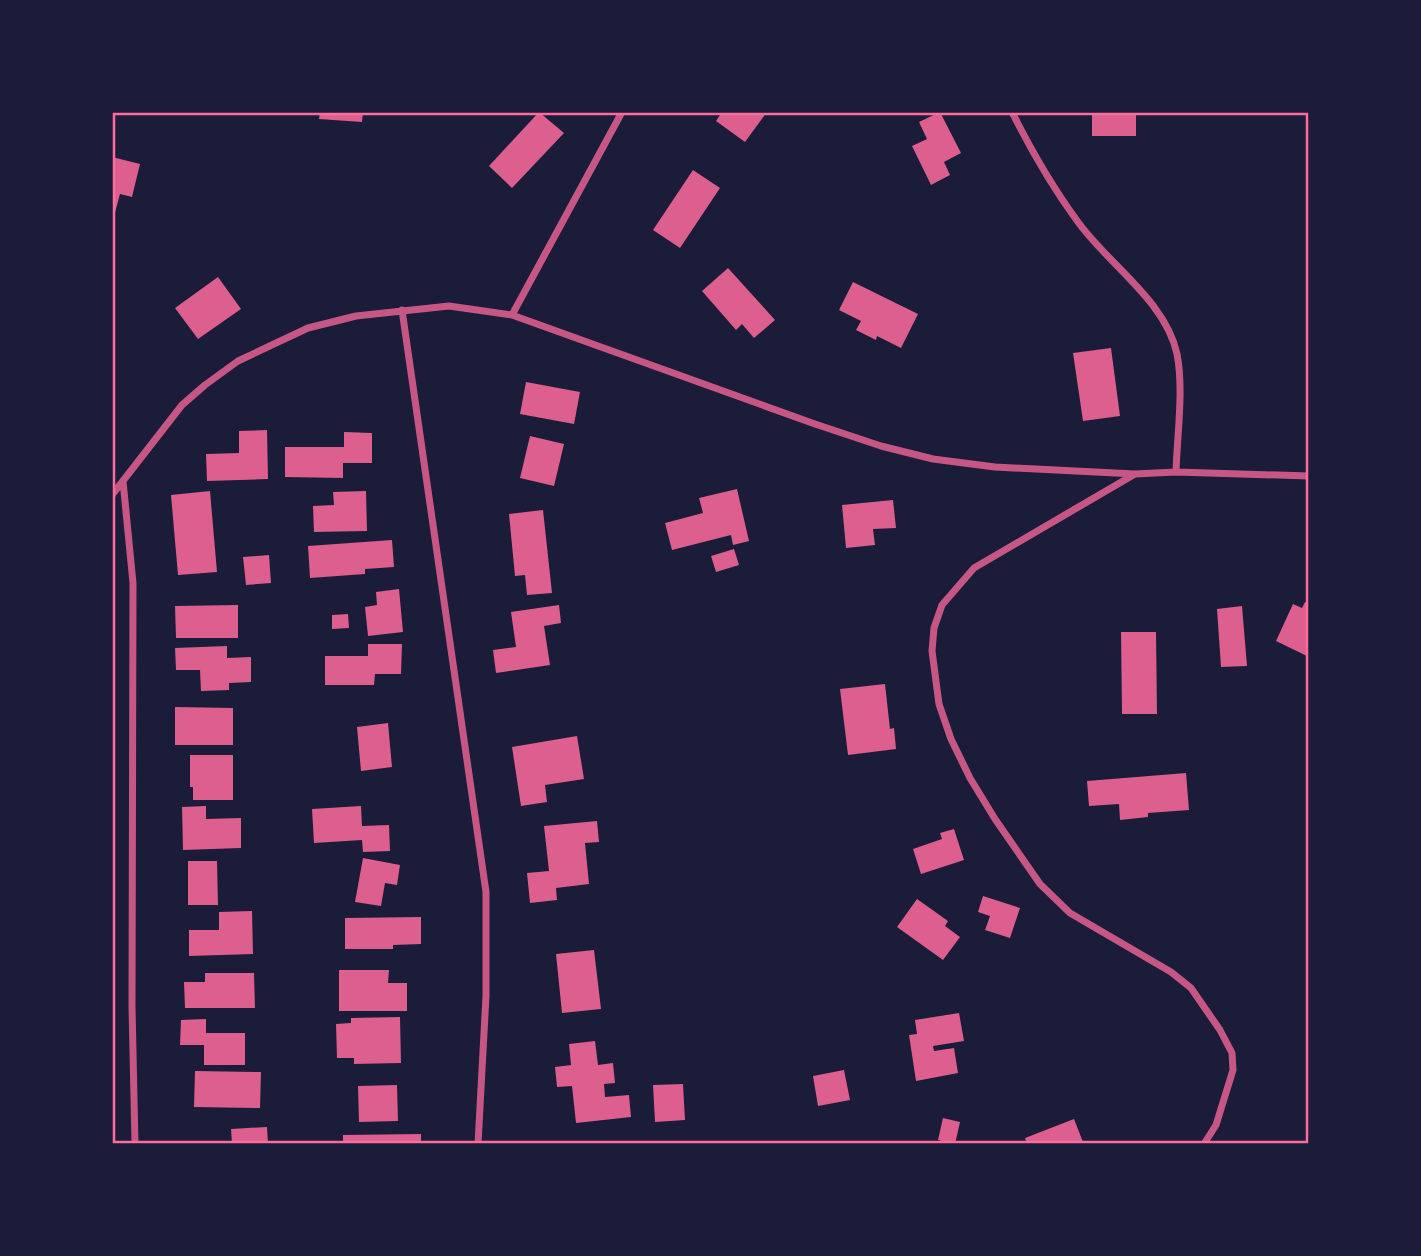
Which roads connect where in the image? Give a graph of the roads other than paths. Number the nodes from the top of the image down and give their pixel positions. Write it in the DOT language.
graph roads {
  1 [pos="622,112"];
  2 [pos="1012,112"];
  3 [pos="402,310"];
  4 [pos="512,315"];
  5 [pos="1176,472"];
  6 [pos="1135,474"];
  7 [pos="1309,476"];
  8 [pos="123,480"];
  9 [pos="112,495"];
  10 [pos="135,1144"];
  11 [pos="478,1144"];
  12 [pos="1204,1144"];
  1 -- 4 [label="street"];
  2 -- 5 [label="street"];
  3 -- 4 [label="street"];
  3 -- 8 [label="street"];
  3 -- 11 [label="street"];
  4 -- 6 [label="street"];
  5 -- 6 [label="street"];
  5 -- 7 [label="street"];
  6 -- 12 [label="street"];
  8 -- 9 [label="street"];
  8 -- 10 [label="street"];
}
